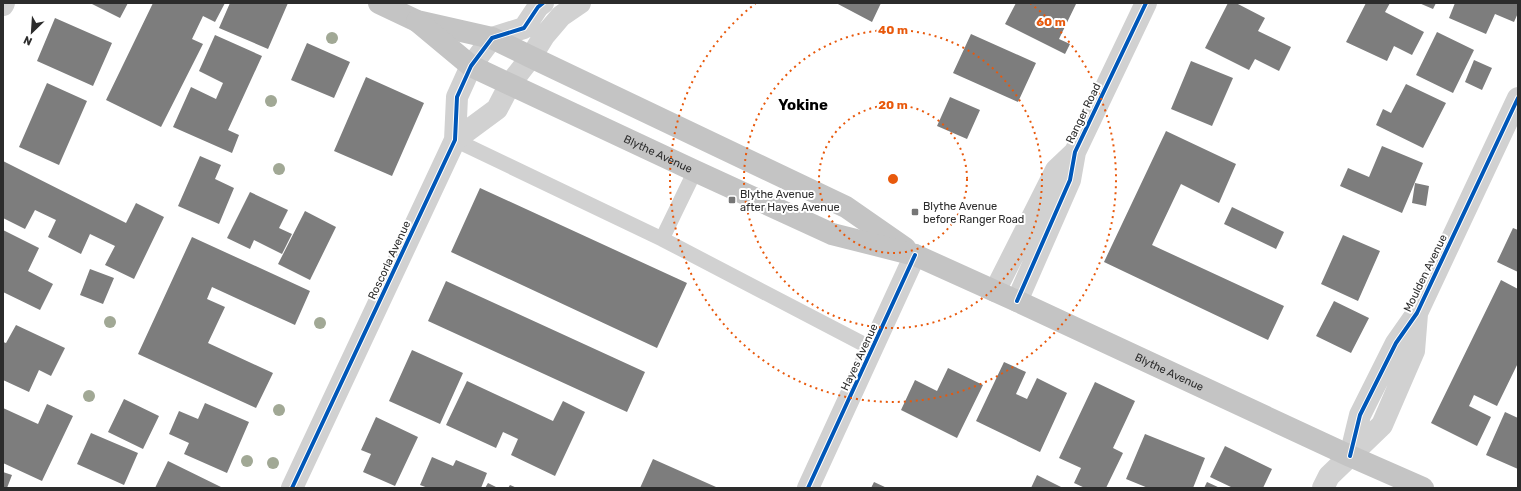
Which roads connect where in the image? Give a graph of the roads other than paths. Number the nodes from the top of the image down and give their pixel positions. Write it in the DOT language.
graph roads {
  1 [pos="379,3"];
  2 [pos="542,3"];
  3 [pos="580,3"];
  4 [pos="1146,3"];
  5 [pos="417,21"];
  6 [pos="492,38"];
  7 [pos="531,57"];
  8 [pos="472,66"];
  9 [pos="510,84"];
  10 [pos="1518,98"];
  11 [pos="455,140"];
  12 [pos="1075,152"];
  13 [pos="695,170"];
  14 [pos="662,239"];
  15 [pos="916,255"];
  16 [pos="995,291"];
  17 [pos="1017,301"];
  18 [pos="873,349"];
  19 [pos="1350,456"];
  20 [pos="292,488"];
  21 [pos="808,488"];
  22 [pos="1323,488"];
  23 [pos="1422,488"];
  1 -- 5 [label="main road, Blythe Avenue"];
  2 -- 6 [label="street"];
  3 -- 7 [label="street, Roscorla Avenue"];
  4 -- 12 [label="street, Ranger Road"];
  5 -- 6 [label="main road, Blythe Avenue"];
  5 -- 8 [label="main road, Blythe Avenue"];
  6 -- 7 [label="main road, Blythe Avenue"];
  6 -- 8 [label="street, Roscorla Avenue"];
  7 -- 9 [label="street, Roscorla Avenue"];
  7 -- 15 [label="main road, Blythe Avenue"];
  8 -- 9 [label="main road, Blythe Avenue"];
  8 -- 11 [label="street, Roscorla Avenue"];
  9 -- 11 [label="street, Roscorla Avenue"];
  9 -- 13 [label="main road, Blythe Avenue"];
  10 -- 19 [label="street, Moulden Avenue"];
  11 -- 14 [label="lane"];
  11 -- 20 [label="street, Roscorla Avenue"];
  12 -- 16 [label="street, Ranger Road"];
  12 -- 17 [label="street, Ranger Road"];
  13 -- 14 [label="lane"];
  13 -- 15 [label="main road, Blythe Avenue"];
  14 -- 18 [label="lane"];
  15 -- 16 [label="main road, Blythe Avenue"];
  15 -- 18 [label="street, Hayes Avenue"];
  16 -- 17 [label="main road, Blythe Avenue"];
  17 -- 19 [label="main road, Blythe Avenue"];
  18 -- 21 [label="street, Hayes Avenue"];
  19 -- 22 [label="street, Moulden Avenue"];
  19 -- 23 [label="main road, Blythe Avenue"];
}
